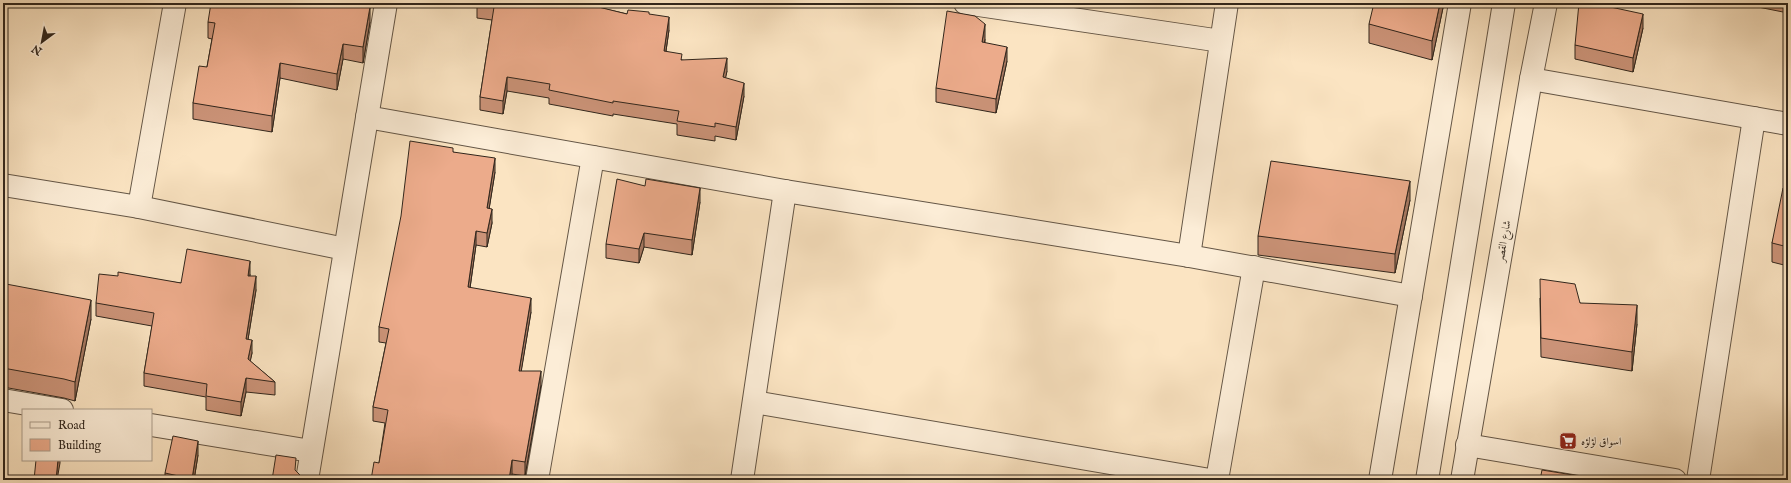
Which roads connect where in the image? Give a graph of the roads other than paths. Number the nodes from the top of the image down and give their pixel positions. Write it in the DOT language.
graph roads {
  1 [pos="175,3"];
  2 [pos="386,3"];
  3 [pos="965,3"];
  4 [pos="1227,3"];
  5 [pos="1460,3"];
  6 [pos="1505,4"];
  7 [pos="1542,7"];
  8 [pos="1221,41"];
  9 [pos="1531,79"];
  10 [pos="367,117"];
  11 [pos="1754,118"];
  12 [pos="1788,124"];
  13 [pos="593,157"];
  14 [pos="3,185"];
  15 [pos="785,191"];
  16 [pos="139,207"];
  17 [pos="345,249"];
  18 [pos="1189,256"];
  19 [pos="1254,267"];
  20 [pos="1412,296"];
  21 [pos="3,400"];
  22 [pos="754,402"];
  23 [pos="56,409"];
  24 [pos="152,425"];
  25 [pos="1467,445"];
  26 [pos="311,452"];
  27 [pos="307,480"];
  28 [pos="537,480"];
  29 [pos="742,480"];
  30 [pos="1210,480"];
  31 [pos="1217,480"];
  32 [pos="1380,480"];
  33 [pos="1427,480"];
  34 [pos="1462,480"];
  35 [pos="1675,480"];
  36 [pos="1698,480"];
  1 -- 16 [label="street"];
  2 -- 10 [label="street"];
  3 -- 8 [label="street"];
  4 -- 8 [label="street"];
  5 -- 20 [label="street"];
  6 -- 33 [label="street"];
  7 -- 9 [label="street, شارع القصر"];
  8 -- 18 [label="street"];
  9 -- 11 [label="street"];
  9 -- 25 [label="street, شارع القصر"];
  10 -- 13 [label="street"];
  10 -- 17 [label="street"];
  11 -- 12 [label="street"];
  11 -- 36 [label="street"];
  13 -- 15 [label="street"];
  13 -- 28 [label="street"];
  14 -- 16 [label="street"];
  15 -- 18 [label="street"];
  15 -- 22 [label="street"];
  16 -- 17 [label="street"];
  17 -- 26 [label="street"];
  18 -- 19 [label="street"];
  19 -- 20 [label="street"];
  19 -- 31 [label="street"];
  20 -- 32 [label="street"];
  21 -- 23 [label="street"];
  22 -- 29 [label="street"];
  22 -- 30 [label="street"];
  24 -- 26 [label="street"];
  25 -- 34 [label="street, شارع القصر"];
  25 -- 35 [label="street"];
  26 -- 27 [label="street"];
}
